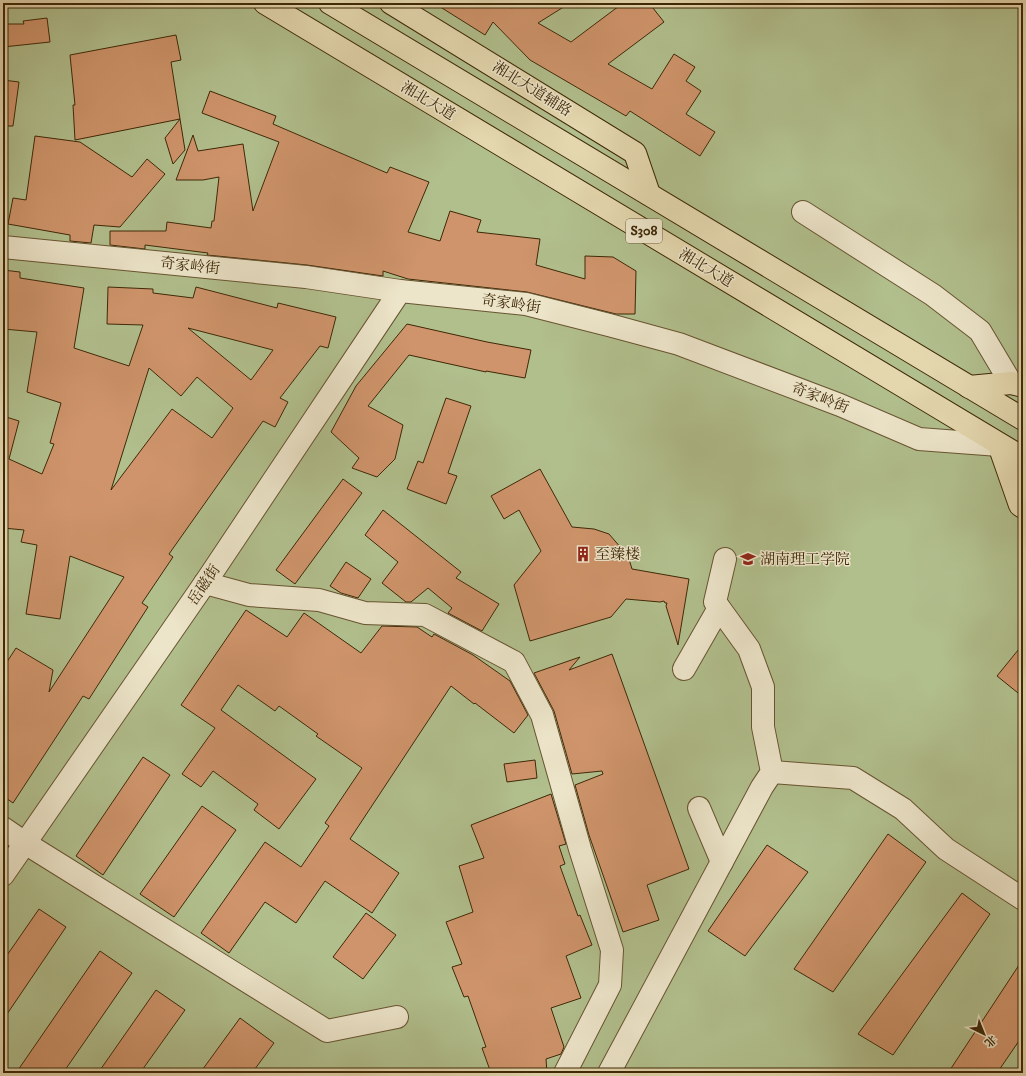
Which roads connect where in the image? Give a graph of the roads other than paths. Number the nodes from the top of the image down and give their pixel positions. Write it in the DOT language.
graph roads {
  1 [pos="266,3"];
  2 [pos="330,3"];
  3 [pos="391,3"];
  4 [pos="649,194"];
  5 [pos="803,212"];
  6 [pos="3,247"];
  7 [pos="400,291"];
  8 [pos="969,387"];
  9 [pos="1019,389"];
  10 [pos="1023,419"];
  11 [pos="999,445"];
  12 [pos="1023,458"];
  13 [pos="1023,507"];
  14 [pos="725,559"];
  15 [pos="205,583"];
  16 [pos="719,608"];
  17 [pos="684,669"];
  18 [pos="772,772"];
  19 [pos="699,808"];
  20 [pos="3,828"];
  21 [pos="25,843"];
  22 [pos="722,862"];
  23 [pos="3,875"];
  24 [pos="1023,899"];
  25 [pos="397,1017"];
  26 [pos="565,1073"];
  27 [pos="609,1073"];
  1 -- 11 [label="main road, 湘北大道 / S308"];
  2 -- 4 [label="main road, S308"];
  3 -- 4 [label="main road, 湘北大道辅路"];
  4 -- 8 [label="main road, S308"];
  5 -- 9 [label="street"];
  6 -- 7 [label="street, 奇家岭街"];
  7 -- 11 [label="street, 奇家岭街"];
  7 -- 15 [label="street, 岳磁街"];
  8 -- 9 [label="main road"];
  8 -- 10 [label="main road, S308"];
  11 -- 12 [label="main road, 湘北大道 / S308"];
  11 -- 13 [label="main road"];
  14 -- 16 [label="street"];
  15 -- 21 [label="street, 岳磁街"];
  15 -- 26 [label="street"];
  16 -- 17 [label="street"];
  16 -- 18 [label="street"];
  18 -- 22 [label="street"];
  18 -- 24 [label="street"];
  19 -- 22 [label="street"];
  20 -- 21 [label="street"];
  21 -- 23 [label="street, 岳磁街"];
  21 -- 25 [label="street"];
  22 -- 27 [label="street"];
}
